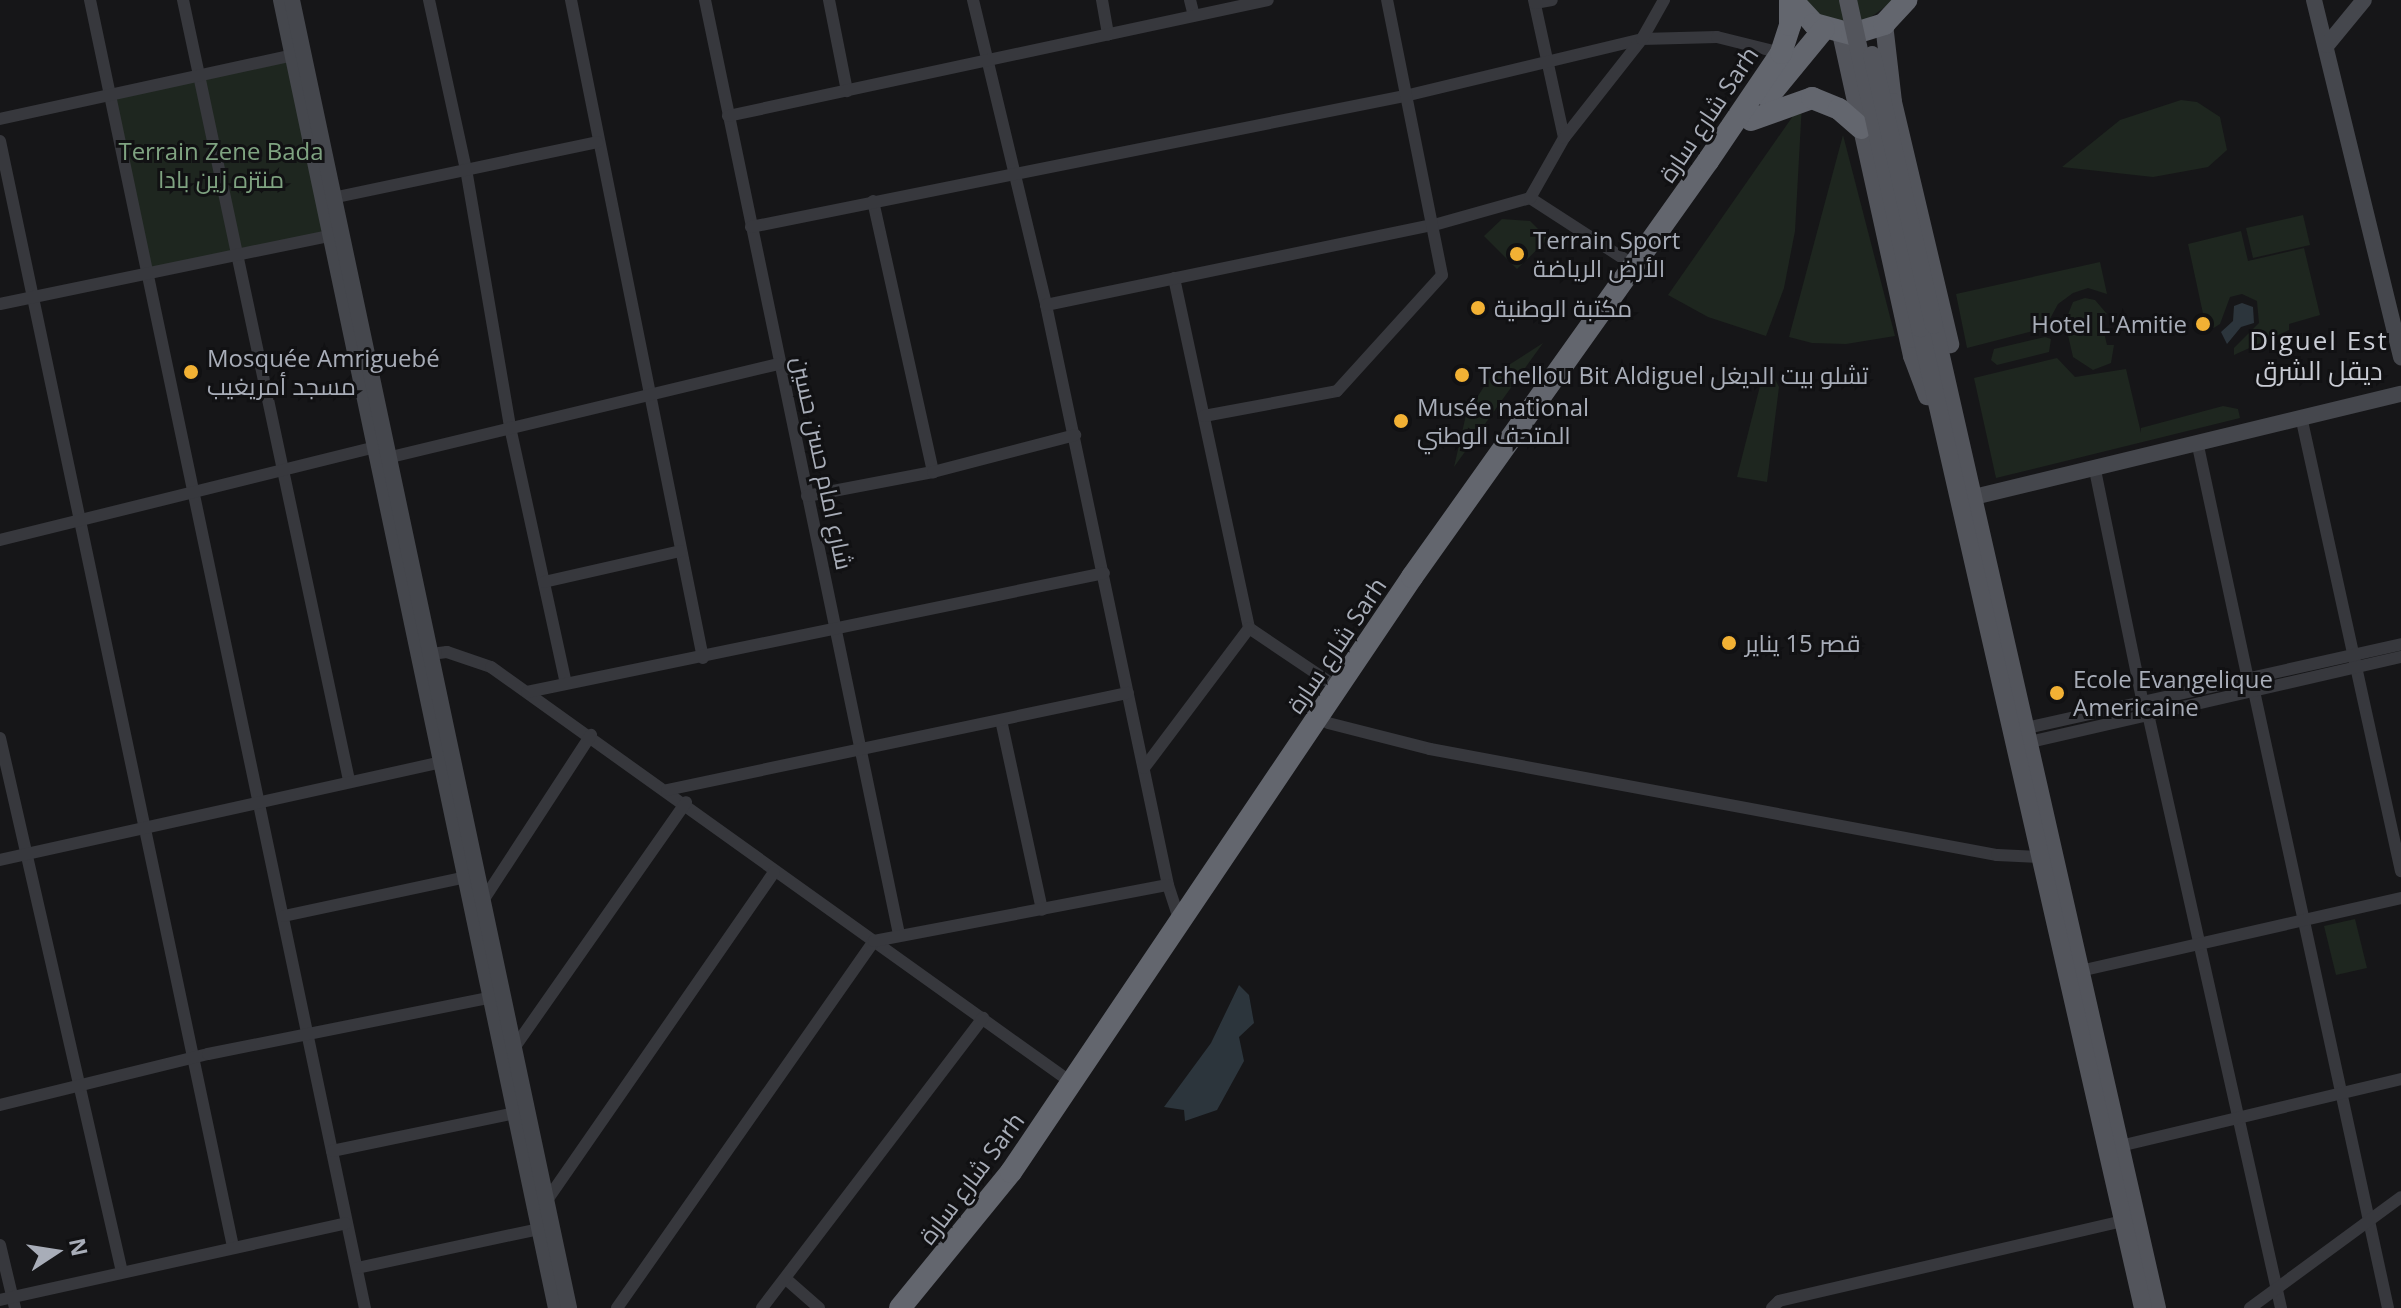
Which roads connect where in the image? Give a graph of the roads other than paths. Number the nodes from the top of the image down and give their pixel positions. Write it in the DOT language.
graph roads {
  1 [pos="90,0"];
  2 [pos="183,0"];
  3 [pos="281,0"];
  4 [pos="292,0"];
  5 [pos="429,0"];
  6 [pos="571,0"];
  7 [pos="705,0"];
  8 [pos="829,0"];
  9 [pos="973,0"];
  10 [pos="1102,0"];
  11 [pos="1190,0"];
  12 [pos="1268,0"];
  13 [pos="1387,0"];
  14 [pos="1552,0"];
  15 [pos="1664,0"];
  16 [pos="1791,0"];
  17 [pos="1848,0"];
  18 [pos="1860,0"];
  19 [pos="1906,0"];
  20 [pos="2314,0"];
  21 [pos="2364,0"];
  22 [pos="1535,1"];
  23 [pos="1194,16"];
  24 [pos="1884,24"];
  25 [pos="1833,31"];
  26 [pos="1108,34"];
  27 [pos="1642,39"];
  28 [pos="2327,45"];
  29 [pos="1781,53"];
  30 [pos="293,55"];
  31 [pos="985,61"];
  32 [pos="1548,63"];
  33 [pos="199,75"];
  34 [pos="847,91"];
  35 [pos="110,95"];
  36 [pos="1409,95"];
  37 [pos="728,116"];
  38 [pos="0,119"];
  39 [pos="1751,120"];
  40 [pos="1861,128"];
  41 [pos="1564,138"];
  42 [pos="0,141"];
  43 [pos="597,142"];
  44 [pos="466,169"];
  45 [pos="1013,176"];
  46 [pos="337,197"];
  47 [pos="1530,198"];
  48 [pos="873,201"];
  49 [pos="1434,225"];
  50 [pos="751,227"];
  51 [pos="332,235"];
  52 [pos="238,256"];
  53 [pos="1635,266"];
  54 [pos="149,274"];
  55 [pos="1174,278"];
  56 [pos="32,298"];
  57 [pos="0,304"];
  58 [pos="1046,305"];
  59 [pos="1927,326"];
  60 [pos="2401,358"];
  61 [pos="779,364"];
  62 [pos="648,393"];
  63 [pos="2401,394"];
  64 [pos="1947,414"];
  65 [pos="1204,416"];
  66 [pos="2302,421"];
  67 [pos="510,427"];
  68 [pos="1075,435"];
  69 [pos="2198,446"];
  70 [pos="375,447"];
  71 [pos="391,457"];
  72 [pos="284,468"];
  73 [pos="2095,470"];
  74 [pos="933,472"];
  75 [pos="191,493"];
  76 [pos="807,496"];
  77 [pos="1974,497"];
  78 [pos="79,524"];
  79 [pos="0,540"];
  80 [pos="681,551"];
  81 [pos="1104,573"];
  82 [pos="544,582"];
  83 [pos="1986,587"];
  84 [pos="1249,628"];
  85 [pos="835,629"];
  86 [pos="2401,644"];
  87 [pos="2354,654"];
  88 [pos="425,655"];
  89 [pos="2401,657"];
  90 [pos="703,658"];
  91 [pos="2357,668"];
  92 [pos="2248,679"];
  93 [pos="566,683"];
  94 [pos="1338,688"];
  95 [pos="2254,691"];
  96 [pos="527,692"];
  97 [pos="1128,693"];
  98 [pos="2146,709"];
  99 [pos="1001,720"];
  100 [pos="1328,723"];
  101 [pos="591,735"];
  102 [pos="2020,737"];
  103 [pos="0,738"];
  104 [pos="859,749"];
  105 [pos="441,762"];
  106 [pos="1144,768"];
  107 [pos="349,780"];
  108 [pos="667,790"];
  109 [pos="686,802"];
  110 [pos="257,803"];
  111 [pos="145,828"];
  112 [pos="26,854"];
  113 [pos="2039,857"];
  114 [pos="0,860"];
  115 [pos="2401,871"];
  116 [pos="774,872"];
  117 [pos="466,877"];
  118 [pos="1168,885"];
  119 [pos="2401,898"];
  120 [pos="484,899"];
  121 [pos="1042,910"];
  122 [pos="284,916"];
  123 [pos="2304,918"];
  124 [pos="1180,921"];
  125 [pos="899,934"];
  126 [pos="874,941"];
  127 [pos="2200,941"];
  128 [pos="2080,971"];
  129 [pos="492,997"];
  130 [pos="983,1018"];
  131 [pos="308,1034"];
  132 [pos="514,1048"];
  133 [pos="194,1057"];
  134 [pos="2401,1079"];
  135 [pos="1072,1083"];
  136 [pos="81,1088"];
  137 [pos="2341,1090"];
  138 [pos="0,1105"];
  139 [pos="515,1113"];
  140 [pos="2240,1116"];
  141 [pos="2120,1146"];
  142 [pos="332,1151"];
  143 [pos="2401,1197"];
  144 [pos="545,1203"];
  145 [pos="2123,1221"];
  146 [pos="2365,1221"];
  147 [pos="346,1223"];
  148 [pos="539,1229"];
  149 [pos="0,1245"];
  150 [pos="233,1247"];
  151 [pos="357,1268"];
  152 [pos="122,1272"];
  153 [pos="786,1279"];
  154 [pos="2277,1291"];
  155 [pos="9,1302"];
  156 [pos="365,1308"];
  157 [pos="556,1308"];
  158 [pos="569,1308"];
  159 [pos="617,1308"];
  160 [pos="762,1308"];
  161 [pos="819,1308"];
  162 [pos="900,1308"];
  163 [pos="911,1308"];
  164 [pos="1772,1308"];
  165 [pos="2143,1308"];
  166 [pos="2157,1308"];
  167 [pos="2250,1308"];
  168 [pos="2281,1308"];
  169 [pos="2388,1308"];
  1 -- 35 [label="street"];
  2 -- 33 [label="street"];
  3 -- 30 [label="street"];
  4 -- 46 [label="street"];
  5 -- 44 [label="street"];
  6 -- 43 [label="street"];
  7 -- 37 [label="street, شارع امام حسن حسين"];
  8 -- 34 [label="street"];
  9 -- 31 [label="street"];
  10 -- 26 [label="street"];
  11 -- 23 [label="street"];
  12 -- 23 [label="street"];
  13 -- 36 [label="street"];
  14 -- 22 [label="street"];
  15 -- 27 [label="street"];
  16 -- 25 [label="highway"];
  16 -- 29 [label="highway, شارع سارة Sarh"];
  17 -- 59 [label="main road, bridge"];
  18 -- 59 [label="main road, bridge"];
  19 -- 24 [label="highway"];
  20 -- 28 [label="street"];
  21 -- 28 [label="street"];
  22 -- 32 [label="street"];
  23 -- 26 [label="street"];
  24 -- 25 [label="highway"];
  24 -- 64 [label="main road"];
  25 -- 39 [label="highway, شارع سارة Sarh"];
  25 -- 40 [label="main road"];
  26 -- 31 [label="street"];
  27 -- 29 [label="street"];
  27 -- 32 [label="street"];
  27 -- 41 [label="street"];
  28 -- 60 [label="street"];
  29 -- 53 [label="highway, شارع سارة Sarh"];
  30 -- 33 [label="street"];
  30 -- 51 [label="street"];
  31 -- 34 [label="street"];
  31 -- 45 [label="street"];
  32 -- 36 [label="street"];
  32 -- 41 [label="street"];
  33 -- 35 [label="street"];
  33 -- 52 [label="street"];
  34 -- 37 [label="street"];
  35 -- 38 [label="street"];
  35 -- 54 [label="street"];
  36 -- 45 [label="street"];
  36 -- 49 [label="street"];
  37 -- 50 [label="street, شارع امام حسن حسين"];
  39 -- 40 [label="highway"];
  39 -- 100 [label="highway, شارع سارة Sarh"];
  40 -- 64 [label="main road"];
  41 -- 47 [label="street"];
  42 -- 56 [label="street"];
  43 -- 44 [label="street"];
  43 -- 62 [label="street"];
  44 -- 46 [label="street"];
  44 -- 67 [label="street"];
  45 -- 48 [label="street"];
  45 -- 58 [label="street"];
  46 -- 71 [label="street"];
  47 -- 49 [label="street"];
  47 -- 53 [label="street"];
  48 -- 50 [label="street"];
  48 -- 74 [label="street"];
  49 -- 55 [label="street"];
  49 -- 65 [label="street"];
  50 -- 61 [label="street, شارع امام حسن حسين"];
  51 -- 52 [label="street"];
  51 -- 70 [label="street"];
  52 -- 54 [label="street"];
  52 -- 72 [label="street"];
  53 -- 94 [label="highway, شارع سارة Sarh"];
  54 -- 56 [label="street"];
  54 -- 75 [label="street"];
  55 -- 58 [label="street"];
  55 -- 65 [label="street"];
  56 -- 57 [label="street"];
  56 -- 78 [label="street"];
  58 -- 68 [label="street"];
  59 -- 64 [label="main road"];
  61 -- 62 [label="street"];
  61 -- 76 [label="street, شارع امام حسن حسين"];
  62 -- 67 [label="street"];
  62 -- 80 [label="street"];
  63 -- 66 [label="street"];
  64 -- 77 [label="main road"];
  64 -- 83 [label="main road"];
  65 -- 84 [label="street"];
  66 -- 69 [label="street"];
  66 -- 87 [label="street"];
  67 -- 71 [label="street"];
  67 -- 82 [label="street"];
  68 -- 74 [label="street"];
  68 -- 81 [label="street"];
  69 -- 73 [label="street"];
  69 -- 92 [label="street"];
  70 -- 72 [label="street"];
  70 -- 88 [label="street"];
  71 -- 88 [label="street"];
  72 -- 75 [label="street"];
  72 -- 107 [label="street"];
  73 -- 77 [label="street"];
  73 -- 98 [label="street"];
  74 -- 76 [label="street"];
  75 -- 78 [label="street"];
  75 -- 110 [label="street"];
  76 -- 85 [label="street, شارع امام حسن حسين"];
  77 -- 83 [label="main road"];
  78 -- 79 [label="street"];
  78 -- 111 [label="street"];
  80 -- 82 [label="street"];
  80 -- 90 [label="street"];
  81 -- 85 [label="street"];
  81 -- 97 [label="street"];
  82 -- 93 [label="street"];
  83 -- 102 [label="main road"];
  84 -- 94 [label="street"];
  84 -- 106 [label="street"];
  85 -- 90 [label="street"];
  85 -- 104 [label="street, شارع امام حسن حسين"];
  86 -- 87 [label="street"];
  87 -- 91 [label="street"];
  87 -- 92 [label="street"];
  88 -- 96 [label="street"];
  88 -- 105 [label="street"];
  88 -- 120 [label="street"];
  89 -- 91 [label="street"];
  90 -- 93 [label="street"];
  91 -- 95 [label="street"];
  91 -- 115 [label="street"];
  92 -- 98 [label="street"];
  93 -- 96 [label="street"];
  94 -- 124 [label="highway, شارع سارة Sarh"];
  95 -- 98 [label="street"];
  95 -- 123 [label="street"];
  96 -- 101 [label="street"];
  97 -- 99 [label="street"];
  97 -- 106 [label="street"];
  98 -- 102 [label="street"];
  98 -- 127 [label="street"];
  99 -- 104 [label="street"];
  99 -- 121 [label="street"];
  100 -- 113 [label="street"];
  100 -- 163 [label="highway, شارع سارة Sarh"];
  101 -- 108 [label="street"];
  101 -- 120 [label="street"];
  102 -- 113 [label="main road"];
  102 -- 128 [label="main road"];
  103 -- 112 [label="street"];
  104 -- 108 [label="street"];
  104 -- 125 [label="street, شارع امام حسن حسين"];
  105 -- 107 [label="street"];
  105 -- 117 [label="street"];
  106 -- 118 [label="street"];
  107 -- 110 [label="street"];
  108 -- 109 [label="street"];
  109 -- 116 [label="street"];
  109 -- 132 [label="street"];
  110 -- 111 [label="street"];
  110 -- 122 [label="street"];
  111 -- 112 [label="street"];
  111 -- 133 [label="street"];
  112 -- 114 [label="street"];
  112 -- 136 [label="street"];
  113 -- 145 [label="main road"];
  116 -- 126 [label="street"];
  116 -- 144 [label="street"];
  117 -- 122 [label="street"];
  117 -- 129 [label="street"];
  118 -- 121 [label="street"];
  118 -- 124 [label="street"];
  119 -- 123 [label="street"];
  120 -- 132 [label="street"];
  121 -- 125 [label="street"];
  122 -- 131 [label="street"];
  123 -- 127 [label="street"];
  123 -- 137 [label="street"];
  124 -- 135 [label="highway, شارع سارة Sarh"];
  125 -- 126 [label="street"];
  126 -- 130 [label="street"];
  126 -- 159 [label="street"];
  127 -- 128 [label="street"];
  127 -- 140 [label="street"];
  128 -- 141 [label="main road"];
  129 -- 131 [label="street"];
  129 -- 139 [label="street"];
  130 -- 135 [label="street"];
  130 -- 153 [label="street"];
  131 -- 133 [label="street"];
  131 -- 142 [label="street"];
  132 -- 144 [label="street"];
  133 -- 136 [label="street"];
  133 -- 150 [label="street"];
  134 -- 137 [label="street"];
  135 -- 162 [label="highway, شارع سارة Sarh"];
  136 -- 138 [label="street"];
  136 -- 152 [label="street"];
  137 -- 140 [label="street"];
  137 -- 146 [label="street"];
  139 -- 142 [label="street"];
  139 -- 148 [label="street"];
  140 -- 141 [label="street"];
  140 -- 154 [label="street"];
  141 -- 166 [label="main road"];
  142 -- 147 [label="street"];
  143 -- 146 [label="street"];
  144 -- 158 [label="street"];
  145 -- 164 [label="street"];
  145 -- 165 [label="main road"];
  146 -- 154 [label="street"];
  146 -- 169 [label="street"];
  147 -- 150 [label="street"];
  147 -- 151 [label="street"];
  148 -- 151 [label="street"];
  148 -- 157 [label="street"];
  149 -- 155 [label="street"];
  150 -- 152 [label="street"];
  151 -- 156 [label="street"];
  152 -- 155 [label="street"];
  153 -- 160 [label="street"];
  153 -- 161 [label="street"];
  154 -- 167 [label="street"];
  154 -- 168 [label="street"];
}
